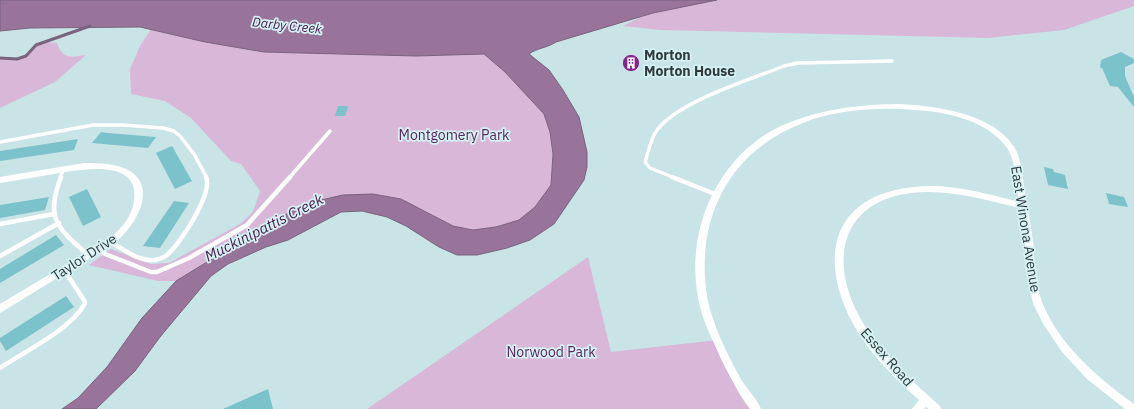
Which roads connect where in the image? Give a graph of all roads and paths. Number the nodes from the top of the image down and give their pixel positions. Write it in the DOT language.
graph roads {
  1 [pos="892,62"];
  2 [pos="330,131"];
  3 [pos="0,142"];
  4 [pos="63,170"];
  5 [pos="0,180"];
  6 [pos="715,194"];
  7 [pos="1023,206"];
  8 [pos="54,214"];
  9 [pos="59,223"];
  10 [pos="0,224"];
  11 [pos="110,242"];
  12 [pos="100,248"];
  13 [pos="88,255"];
  14 [pos="0,256"];
  15 [pos="64,270"];
  16 [pos="0,309"];
  17 [pos="0,368"];
  18 [pos="926,400"];
  19 [pos="756,409"];
  20 [pos="917,409"];
  21 [pos="936,409"];
  22 [pos="1133,409"];
  1 -- 6 [label="lane"];
  2 -- 12 [label="lane"];
  3 -- 11 [label="lane"];
  4 -- 5 [label="street, Taylor Drive"];
  4 -- 8 [label="lane"];
  4 -- 11 [label="street, Taylor Drive"];
  6 -- 7 [label="street, East Winona Avenue"];
  6 -- 19 [label="street, East Winona Avenue"];
  7 -- 18 [label="street, Essex Road"];
  7 -- 22 [label="street, East Winona Avenue"];
  8 -- 9 [label="lane"];
  8 -- 10 [label="lane"];
  9 -- 13 [label="lane"];
  9 -- 14 [label="lane"];
  11 -- 12 [label="street, Taylor Drive"];
  12 -- 13 [label="street, Taylor Drive"];
  13 -- 15 [label="street, Taylor Drive"];
  15 -- 16 [label="street, Taylor Drive"];
  15 -- 17 [label="lane"];
  18 -- 20 [label="street"];
  18 -- 21 [label="street, Essex Road"];
}
